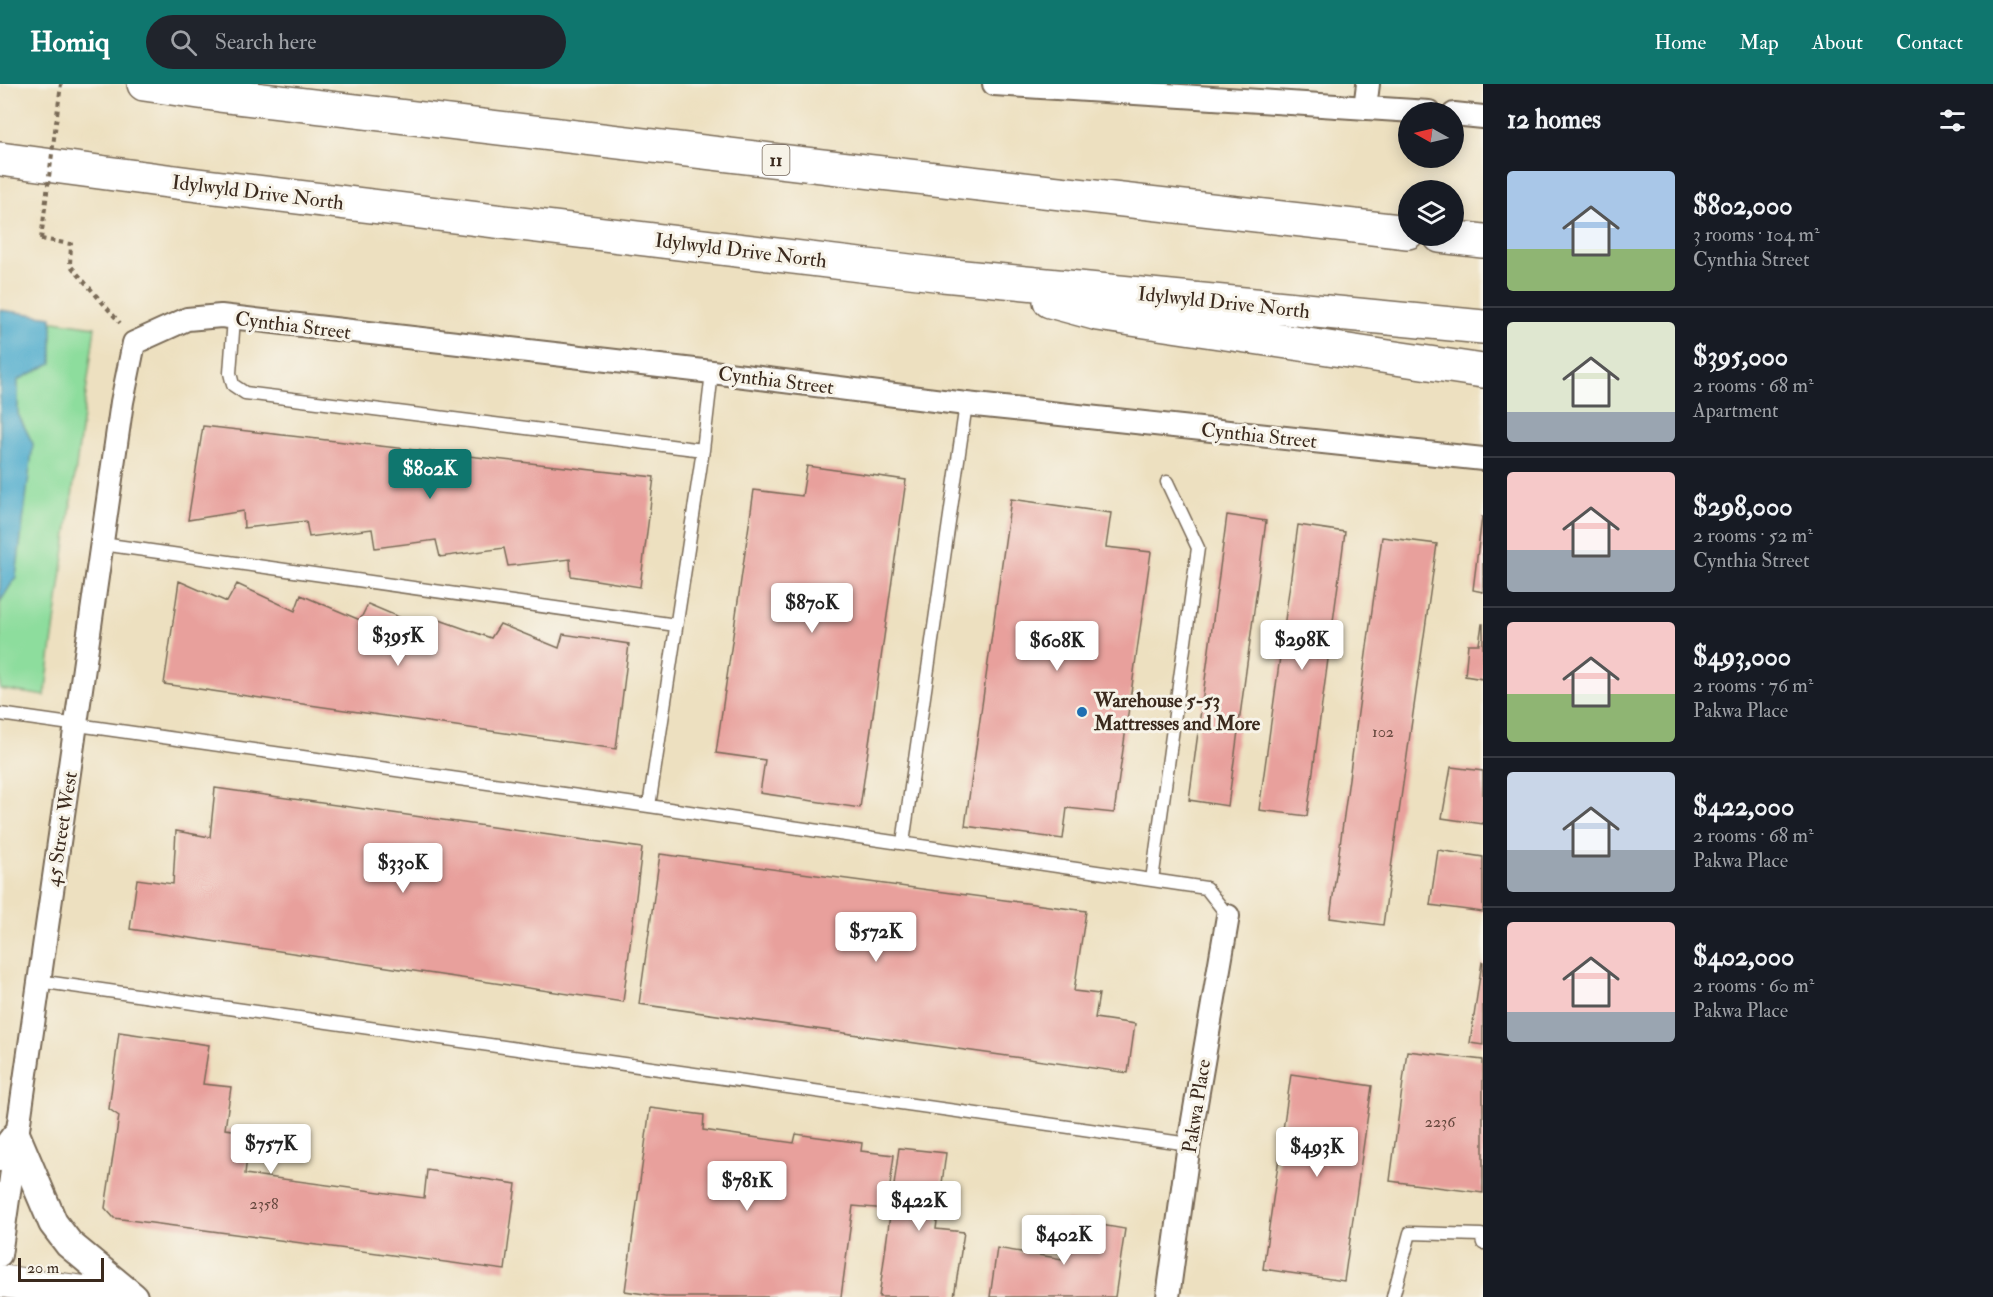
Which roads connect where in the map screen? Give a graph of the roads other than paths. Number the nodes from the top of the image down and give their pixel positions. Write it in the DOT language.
graph roads {
  1 [pos="144,84"];
  2 [pos="994,84"];
  3 [pos="1368,84"];
  4 [pos="1365,108"];
  5 [pos="1398,110"];
  6 [pos="1464,115"];
  7 [pos="1483,117"];
  8 [pos="0,159"];
  9 [pos="1398,231"];
  10 [pos="1464,238"];
  11 [pos="1481,240"];
  12 [pos="943,275"];
  13 [pos="234,318"];
  14 [pos="1483,327"];
  15 [pos="1483,370"];
  16 [pos="712,372"];
  17 [pos="122,402"];
  18 [pos="966,404"];
  19 [pos="703,450"];
  20 [pos="1483,459"];
  21 [pos="1167,482"];
  22 [pos="102,544"];
  23 [pos="676,625"];
  24 [pos="0,714"];
  25 [pos="77,725"];
  26 [pos="649,806"];
  27 [pos="903,843"];
  28 [pos="1152,880"];
  29 [pos="1228,916"];
  30 [pos="38,981"];
  31 [pos="1189,1144"];
  32 [pos="8,1146"];
  33 [pos="1483,1243"];
  34 [pos="0,1255"];
  35 [pos="0,1281"];
  36 [pos="124,1297"];
  37 [pos="133,1297"];
  38 [pos="1168,1297"];
  39 [pos="1393,1297"];
  1 -- 9 [label="highway, 11"];
  2 -- 4 [label="street"];
  3 -- 4 [label="street"];
  4 -- 5 [label="street"];
  6 -- 7 [label="street"];
  8 -- 12 [label="highway, Idylwyld Drive North"];
  10 -- 11 [label="highway"];
  12 -- 14 [label="highway, Idylwyld Drive North"];
  12 -- 15 [label="highway"];
  13 -- 16 [label="street, Cynthia Street"];
  13 -- 17 [label="street, Cynthia Street"];
  13 -- 19 [label="lane"];
  16 -- 18 [label="street, Cynthia Street"];
  16 -- 19 [label="lane"];
  17 -- 22 [label="street, 45 Street West"];
  18 -- 20 [label="street, Cynthia Street"];
  18 -- 27 [label="lane"];
  19 -- 23 [label="lane"];
  21 -- 28 [label="lane"];
  22 -- 23 [label="lane"];
  22 -- 25 [label="street, 45 Street West"];
  23 -- 26 [label="lane"];
  24 -- 25 [label="lane"];
  25 -- 26 [label="lane"];
  25 -- 30 [label="street, 45 Street West"];
  26 -- 27 [label="lane"];
  27 -- 28 [label="lane"];
  28 -- 29 [label="lane"];
  29 -- 31 [label="street, Pakwa Place"];
  30 -- 31 [label="lane"];
  30 -- 32 [label="street, 45 Street West"];
  31 -- 38 [label="street, Pakwa Place"];
  32 -- 34 [label="street, 45 Street West"];
  32 -- 37 [label="street"];
  33 -- 39 [label="lane"];
  35 -- 36 [label="main road"];
}
